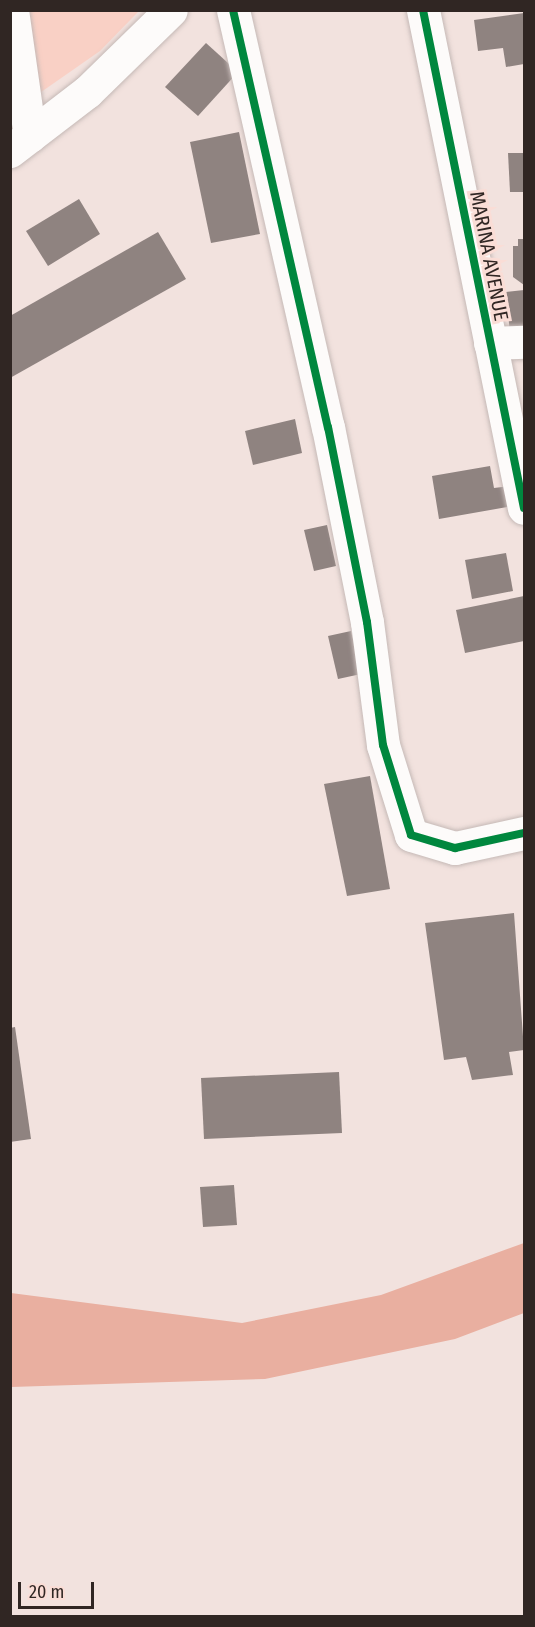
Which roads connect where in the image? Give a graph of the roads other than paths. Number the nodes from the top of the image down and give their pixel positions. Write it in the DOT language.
graph roads {
  1 [pos="12,10"];
  2 [pos="171,10"];
  3 [pos="233,10"];
  4 [pos="423,10"];
  5 [pos="20,143"];
  6 [pos="525,342"];
  7 [pos="490,343"];
  8 [pos="525,508"];
  9 [pos="525,833"];
  1 -- 5 [label="street"];
  2 -- 5 [label="street"];
  3 -- 9 [label="street"];
  4 -- 7 [label="street, MARINA AVENUE"];
  6 -- 7 [label="street"];
  7 -- 8 [label="street, MARINA AVENUE"];
}
